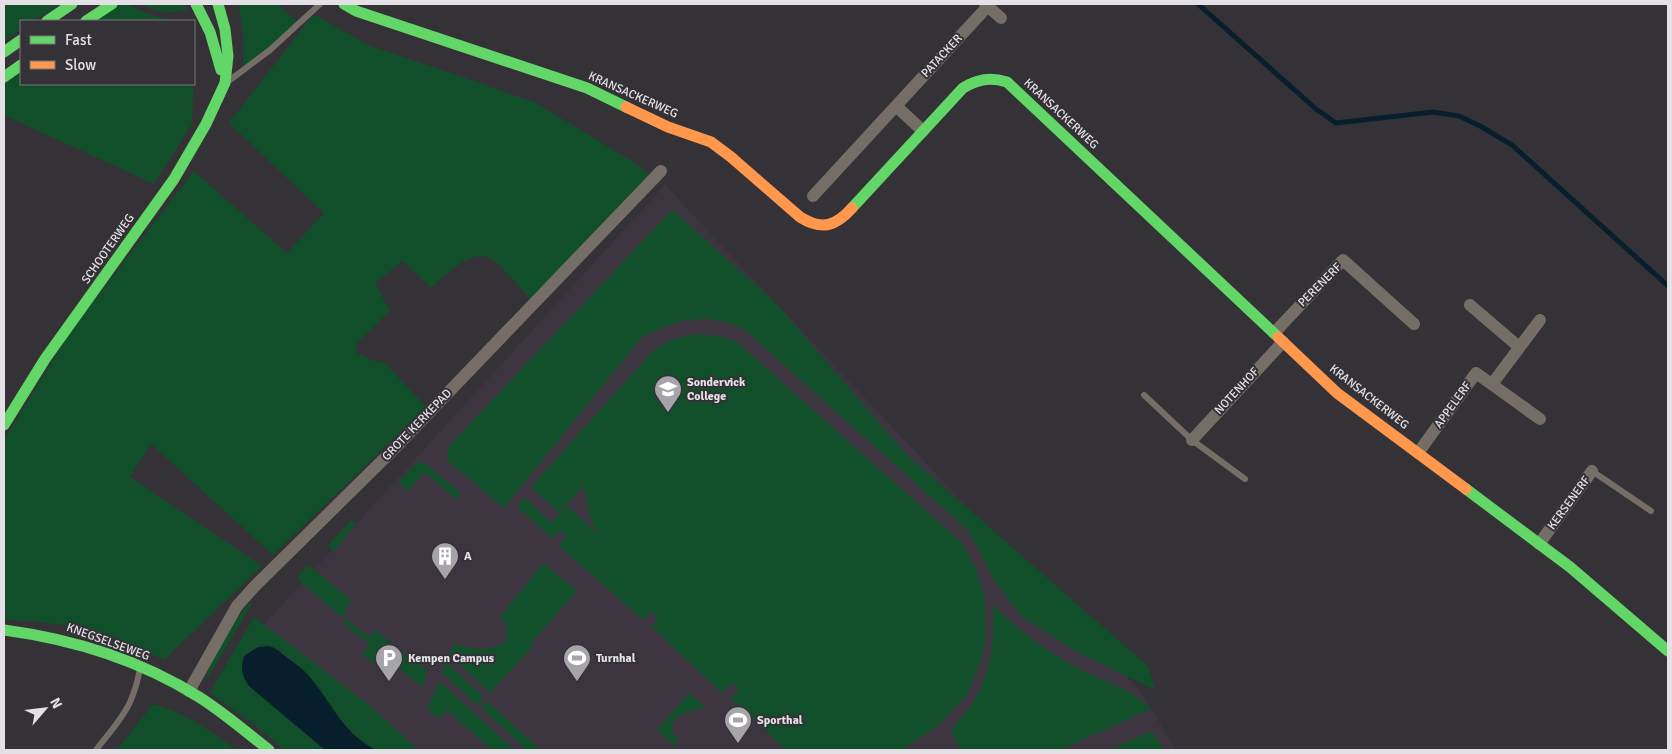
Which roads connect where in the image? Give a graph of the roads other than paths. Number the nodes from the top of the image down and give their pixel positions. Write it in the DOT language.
graph roads {
  1 [pos="72,4"];
  2 [pos="112,4"];
  3 [pos="196,4"];
  4 [pos="218,4"];
  5 [pos="320,4"];
  6 [pos="344,4"];
  7 [pos="986,5"];
  8 [pos="1000,18"];
  9 [pos="48,20"];
  10 [pos="88,20"];
  11 [pos="20,41"];
  12 [pos="4,52"];
  13 [pos="20,66"];
  14 [pos="4,77"];
  15 [pos="225,83"];
  16 [pos="896,106"];
  17 [pos="923,131"];
  18 [pos="661,171"];
  19 [pos="813,196"];
  20 [pos="1470,305"];
  21 [pos="1540,320"];
  22 [pos="1414,324"];
  23 [pos="1278,337"];
  24 [pos="1519,347"];
  25 [pos="1492,384"];
  26 [pos="1144,395"];
  27 [pos="1540,419"];
  28 [pos="4,425"];
  29 [pos="1192,440"];
  30 [pos="1418,453"];
  31 [pos="1592,470"];
  32 [pos="1245,479"];
  33 [pos="1651,511"];
  34 [pos="1539,544"];
  35 [pos="4,630"];
  36 [pos="1668,651"];
  37 [pos="140,667"];
  38 [pos="189,691"];
  39 [pos="96,750"];
  40 [pos="269,750"];
  1 -- 9 [label="street"];
  2 -- 10 [label="street"];
  3 -- 15 [label="street"];
  4 -- 15 [label="street, SCHOOTERWEG"];
  5 -- 15 [label="lane"];
  6 -- 17 [label="street, KRANSACKERWEG"];
  7 -- 8 [label="street, PATACKER"];
  7 -- 16 [label="street, PATACKER"];
  11 -- 12 [label="street"];
  13 -- 14 [label="street"];
  15 -- 28 [label="street, SCHOOTERWEG"];
  16 -- 17 [label="street"];
  16 -- 19 [label="street, PATACKER"];
  17 -- 23 [label="street, KRANSACKERWEG"];
  18 -- 38 [label="street, GROTE KERKEPAD"];
  20 -- 24 [label="street"];
  21 -- 24 [label="street, APPELERF"];
  22 -- 23 [label="street, PERENERF"];
  23 -- 29 [label="street, NOTENHOF"];
  23 -- 30 [label="street, KRANSACKERWEG"];
  24 -- 25 [label="street, APPELERF"];
  25 -- 27 [label="street, APPELERF"];
  25 -- 30 [label="street, APPELERF"];
  26 -- 29 [label="lane"];
  29 -- 32 [label="lane"];
  30 -- 34 [label="street, KRANSACKERWEG"];
  31 -- 33 [label="lane, KERSENERF"];
  31 -- 34 [label="street, KERSENERF"];
  34 -- 36 [label="street, KRANSACKERWEG"];
  35 -- 37 [label="street, KNEGSELSEWEG"];
  37 -- 38 [label="street, KNEGSELSEWEG"];
  37 -- 39 [label="lane"];
  38 -- 40 [label="street, KNEGSELSEWEG"];
}
